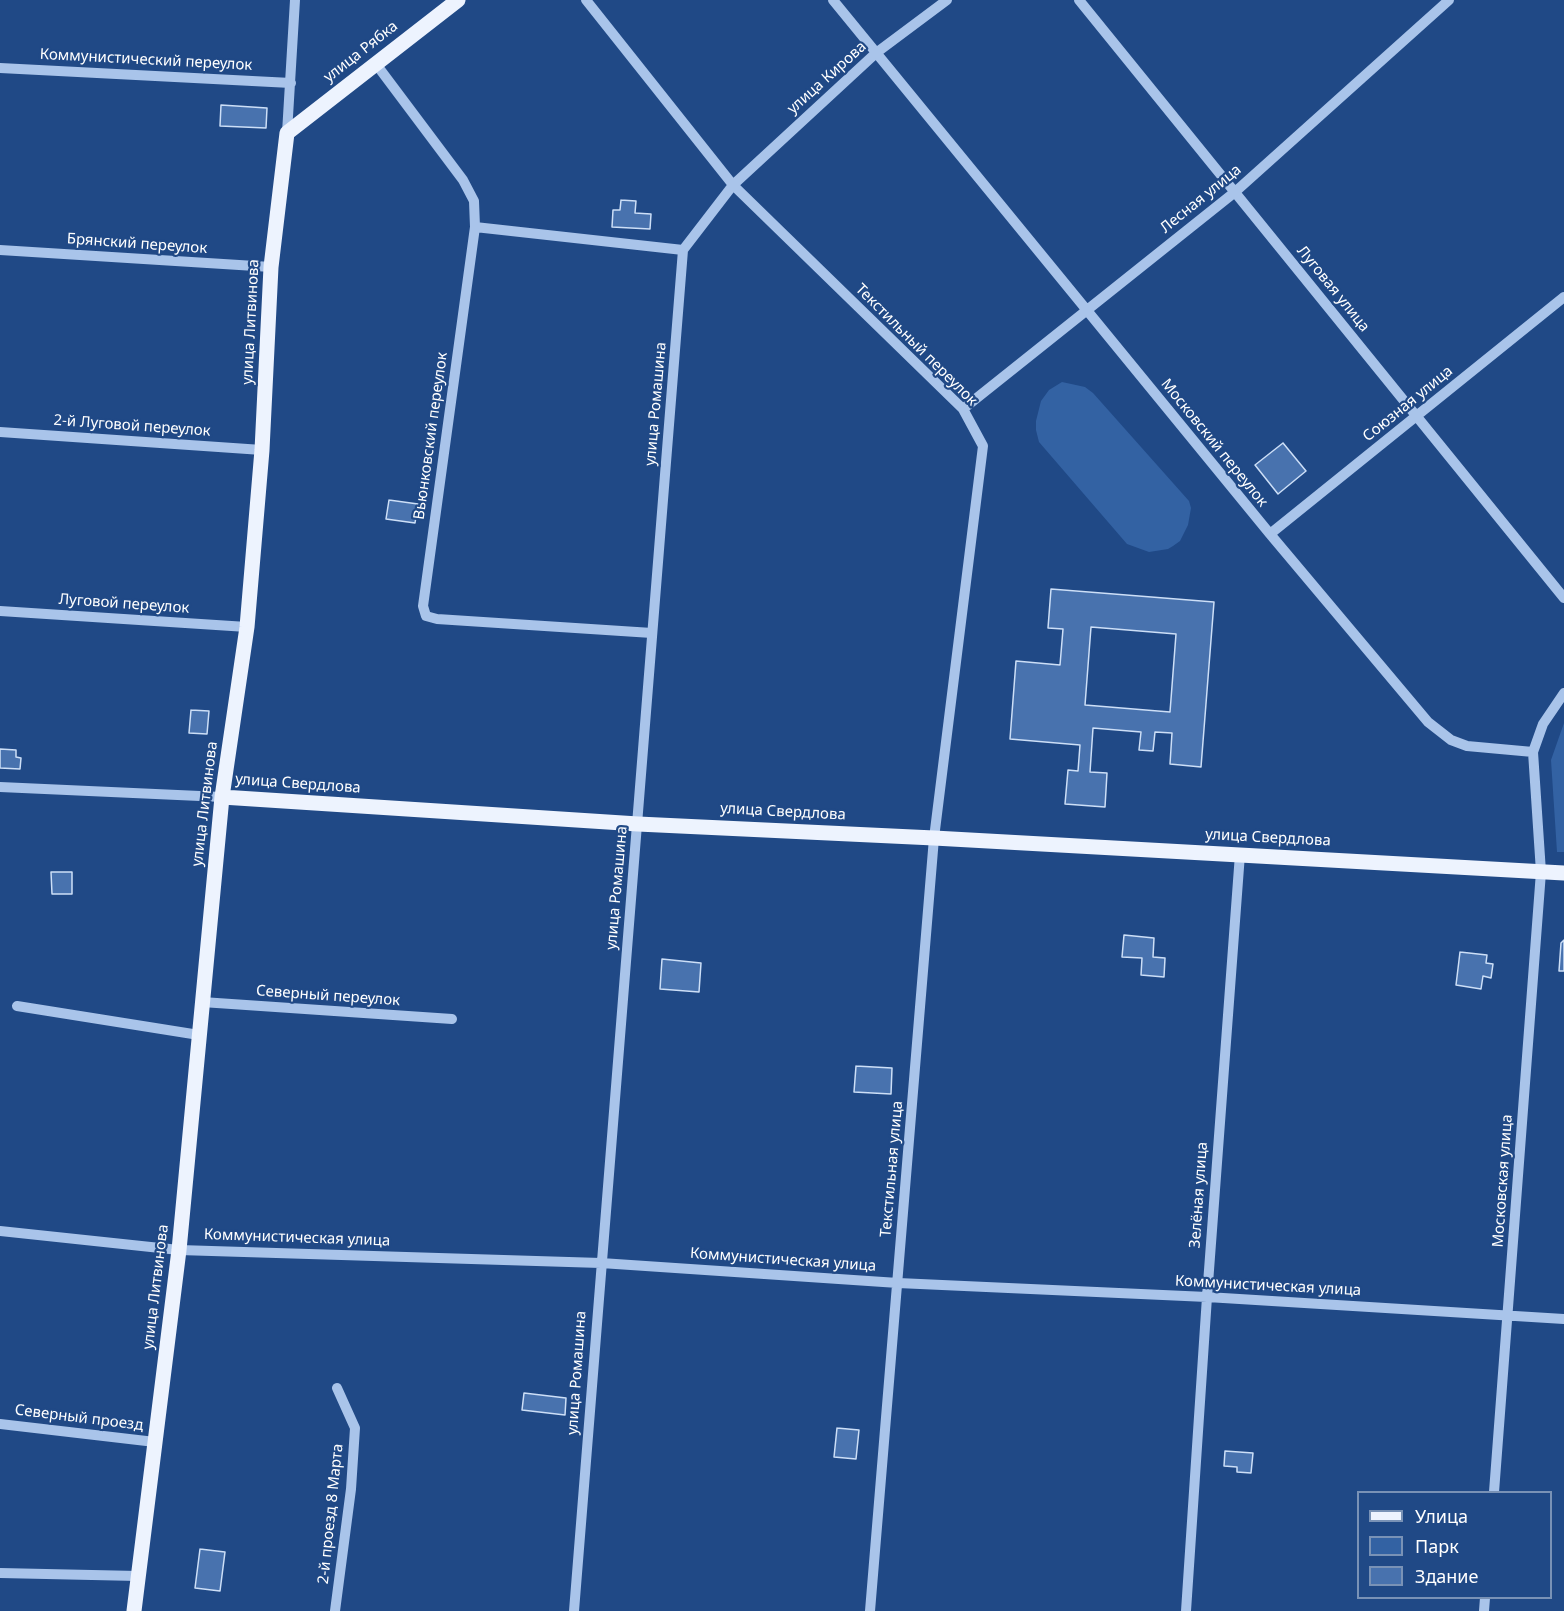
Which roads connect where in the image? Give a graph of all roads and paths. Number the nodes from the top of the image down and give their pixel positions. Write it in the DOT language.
graph roads {
  1 [pos="295,0"];
  2 [pos="458,0"];
  3 [pos="586,0"];
  4 [pos="833,0"];
  5 [pos="947,0"];
  6 [pos="1079,0"];
  7 [pos="1449,0"];
  8 [pos="876,53"];
  9 [pos="376,64"];
  10 [pos="0,68"];
  11 [pos="291,82"];
  12 [pos="286,133"];
  13 [pos="733,185"];
  14 [pos="1235,192"];
  15 [pos="475,227"];
  16 [pos="0,250"];
  17 [pos="683,250"];
  18 [pos="271,267"];
  19 [pos="1564,297"];
  20 [pos="1087,310"];
  21 [pos="963,409"];
  22 [pos="1417,416"];
  23 [pos="0,432"];
  24 [pos="262,450"];
  25 [pos="1270,534"];
  26 [pos="1564,598"];
  27 [pos="0,611"];
  28 [pos="247,627"];
  29 [pos="652,633"];
  30 [pos="1564,693"];
  31 [pos="1533,752"];
  32 [pos="0,787"];
  33 [pos="222,797"];
  34 [pos="638,824"];
  35 [pos="934,838"];
  36 [pos="1240,854"];
  37 [pos="1541,872"];
  38 [pos="1564,873"];
  39 [pos="202,1002"];
  40 [pos="17,1006"];
  41 [pos="452,1019"];
  42 [pos="199,1035"];
  43 [pos="0,1231"];
  44 [pos="179,1250"];
  45 [pos="601,1263"];
  46 [pos="898,1283"];
  47 [pos="1207,1297"];
  48 [pos="1508,1315"];
  49 [pos="1564,1319"];
  50 [pos="337,1388"];
  51 [pos="0,1424"];
  52 [pos="155,1442"];
  53 [pos="1494,1491"];
  54 [pos="0,1574"];
  55 [pos="138,1576"];
  56 [pos="134,1611"];
  57 [pos="334,1611"];
  58 [pos="574,1611"];
  59 [pos="870,1611"];
  60 [pos="1186,1611"];
  1 -- 11 [label="street, улица Литвинова"];
  2 -- 9 [label="main road, улица Рябка"];
  3 -- 13 [label="street, Текстильный переулок"];
  4 -- 8 [label="street, Московский переулок"];
  5 -- 8 [label="street, улица Кирова"];
  6 -- 14 [label="street, Луговая улица"];
  7 -- 14 [label="street, Лесная улица"];
  8 -- 13 [label="street, улица Кирова"];
  8 -- 20 [label="street, Московский переулок"];
  9 -- 12 [label="main road, улица Рябка"];
  9 -- 15 [label="street, Вьюнковский переулок"];
  10 -- 11 [label="street, Коммунистический переулок"];
  11 -- 12 [label="street, улица Литвинова"];
  12 -- 18 [label="main road, улица Литвинова"];
  13 -- 17 [label="street"];
  13 -- 21 [label="street, Текстильный переулок"];
  14 -- 20 [label="street, Лесная улица"];
  14 -- 22 [label="street, Луговая улица"];
  15 -- 17 [label="street"];
  15 -- 29 [label="street, Вьюнковский переулок"];
  16 -- 18 [label="street, Брянский переулок"];
  17 -- 29 [label="street, улица Ромашина"];
  18 -- 24 [label="main road, улица Литвинова"];
  19 -- 22 [label="street, Союзная улица"];
  20 -- 21 [label="street, Лесная улица"];
  20 -- 25 [label="street, Московский переулок"];
  21 -- 35 [label="street, Текстильный переулок"];
  22 -- 25 [label="street, Союзная улица"];
  22 -- 26 [label="street, Луговая улица"];
  23 -- 24 [label="street, 2-й Луговой переулок"];
  24 -- 28 [label="main road, улица Литвинова"];
  25 -- 31 [label="street, Московский переулок"];
  27 -- 28 [label="street, Луговой переулок"];
  28 -- 33 [label="main road, улица Литвинова"];
  29 -- 34 [label="street, улица Ромашина"];
  30 -- 31 [label="street"];
  31 -- 37 [label="street"];
  32 -- 33 [label="street, улица Свердлова"];
  33 -- 34 [label="main road, улица Свердлова"];
  33 -- 39 [label="main road, улица Литвинова"];
  34 -- 35 [label="main road, улица Свердлова"];
  34 -- 45 [label="street, улица Ромашина"];
  35 -- 36 [label="main road, улица Свердлова"];
  35 -- 46 [label="street, Текстильная улица"];
  36 -- 37 [label="main road, улица Свердлова"];
  36 -- 47 [label="street, Зелёная улица"];
  37 -- 38 [label="main road, улица Свердлова"];
  37 -- 48 [label="street, Московская улица"];
  39 -- 41 [label="street, Северный переулок"];
  39 -- 42 [label="main road, улица Литвинова"];
  40 -- 42 [label="street"];
  42 -- 44 [label="main road, улица Литвинова"];
  43 -- 44 [label="street, Коммунистическая улица"];
  44 -- 45 [label="street, Коммунистическая улица"];
  44 -- 52 [label="main road, улица Литвинова"];
  45 -- 46 [label="street, Коммунистическая улица"];
  45 -- 58 [label="street, улица Ромашина"];
  46 -- 47 [label="street, Коммунистическая улица"];
  46 -- 59 [label="street, Текстильная улица"];
  47 -- 48 [label="street, Коммунистическая улица"];
  47 -- 60 [label="street, Зелёная улица"];
  48 -- 49 [label="street, Коммунистическая улица"];
  48 -- 53 [label="street, Московская улица"];
  50 -- 57 [label="street, 2-й проезд 8 Марта"];
  51 -- 52 [label="street, Северный проезд"];
  52 -- 55 [label="main road, улица Литвинова"];
  54 -- 55 [label="street"];
  55 -- 56 [label="main road, улица Литвинова"];
}
